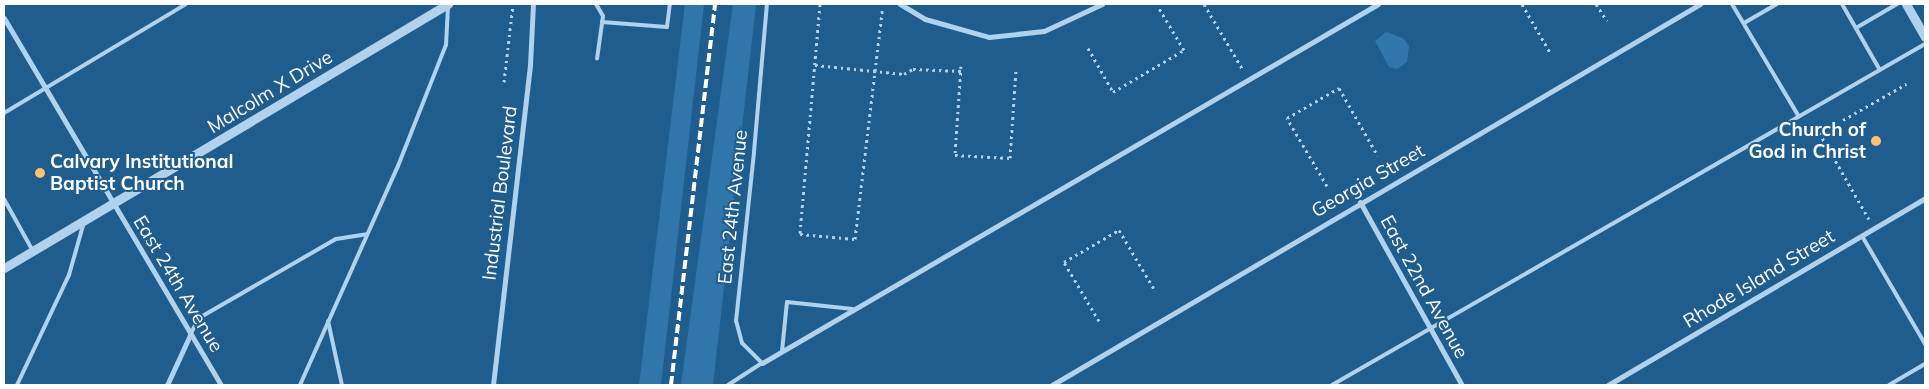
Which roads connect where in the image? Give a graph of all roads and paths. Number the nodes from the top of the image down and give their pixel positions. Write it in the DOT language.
graph roads {
  1 [pos="186,4"];
  2 [pos="448,4"];
  3 [pos="513,4"];
  4 [pos="533,4"];
  5 [pos="596,4"];
  6 [pos="670,4"];
  7 [pos="767,4"];
  8 [pos="820,4"];
  9 [pos="900,4"];
  10 [pos="1102,4"];
  11 [pos="1204,4"];
  12 [pos="1378,4"];
  13 [pos="1522,4"];
  14 [pos="1596,4"];
  15 [pos="1700,4"];
  16 [pos="1732,4"];
  17 [pos="1778,4"];
  18 [pos="1842,4"];
  19 [pos="1897,4"];
  20 [pos="1906,4"];
  21 [pos="1159,8"];
  22 [pos="882,11"];
  23 [pos="4,18"];
  24 [pos="1607,21"];
  25 [pos="602,22"];
  26 [pos="1744,23"];
  27 [pos="1856,28"];
  28 [pos="1925,38"];
  29 [pos="1088,48"];
  30 [pos="1551,54"];
  31 [pos="597,59"];
  32 [pos="815,65"];
  33 [pos="961,66"];
  34 [pos="1016,70"];
  35 [pos="1880,70"];
  36 [pos="875,71"];
  37 [pos="961,72"];
  38 [pos="1249,79"];
  39 [pos="504,82"];
  40 [pos="1906,84"];
  41 [pos="46,88"];
  42 [pos="4,113"];
  43 [pos="1799,117"];
  44 [pos="1843,120"];
  45 [pos="1816,127"];
  46 [pos="1378,156"];
  47 [pos="1327,186"];
  48 [pos="1925,198"];
  49 [pos="4,199"];
  50 [pos="1360,202"];
  51 [pos="114,204"];
  52 [pos="85,220"];
  53 [pos="1874,228"];
  54 [pos="367,234"];
  55 [pos="1862,236"];
  56 [pos="33,250"];
  57 [pos="4,268"];
  58 [pos="1154,289"];
  59 [pos="853,309"];
  60 [pos="328,321"];
  61 [pos="1099,321"];
  62 [pos="1430,328"];
  63 [pos="190,335"];
  64 [pos="1925,344"];
  65 [pos="782,351"];
  66 [pos="762,363"];
  67 [pos="1925,364"];
  68 [pos="17,385"];
  69 [pos="167,385"];
  70 [pos="221,385"];
  71 [pos="300,385"];
  72 [pos="342,385"];
  73 [pos="493,385"];
  74 [pos="728,385"];
  75 [pos="1052,385"];
  76 [pos="1332,385"];
  77 [pos="1462,385"];
  78 [pos="1608,385"];
  79 [pos="1889,385"];
  1 -- 41 [label="lane"];
  2 -- 51 [label="street, Malcolm X Drive"];
  2 -- 54 [label="lane"];
  3 -- 39 [label="path"];
  4 -- 73 [label="street, Industrial Boulevard"];
  5 -- 25 [label="lane"];
  6 -- 25 [label="lane"];
  7 -- 66 [label="lane, East 24th Avenue"];
  8 -- 32 [label="path"];
  9 -- 10 [label="street"];
  11 -- 38 [label="path"];
  12 -- 38 [label="street"];
  13 -- 30 [label="path"];
  14 -- 24 [label="path"];
  15 -- 50 [label="street, Georgia Street"];
  16 -- 26 [label="lane"];
  17 -- 26 [label="lane"];
  18 -- 27 [label="lane"];
  19 -- 27 [label="lane"];
  20 -- 28 [label="street"];
  21 -- 29 [label="path"];
  22 -- 36 [label="path"];
  23 -- 41 [label="street, East 24th Avenue"];
  25 -- 31 [label="lane"];
  26 -- 43 [label="lane"];
  27 -- 35 [label="lane"];
  28 -- 35 [label="lane"];
  32 -- 36 [label="path"];
  32 -- 36 [label="path"];
  33 -- 37 [label="path"];
  34 -- 37 [label="path"];
  35 -- 43 [label="lane"];
  36 -- 37 [label="path"];
  38 -- 59 [label="street"];
  40 -- 44 [label="path"];
  41 -- 42 [label="lane"];
  41 -- 51 [label="street, East 24th Avenue"];
  43 -- 62 [label="lane"];
  45 -- 53 [label="path"];
  46 -- 47 [label="path"];
  48 -- 53 [label="street, Rhode Island Street"];
  49 -- 56 [label="lane"];
  50 -- 62 [label="street, East 22nd Avenue"];
  50 -- 75 [label="street, Georgia Street"];
  51 -- 52 [label="street, Malcolm X Drive"];
  51 -- 63 [label="street, East 24th Avenue"];
  52 -- 56 [label="street, Malcolm X Drive"];
  52 -- 68 [label="lane"];
  53 -- 55 [label="street, Rhode Island Street"];
  54 -- 60 [label="lane"];
  54 -- 63 [label="lane"];
  55 -- 64 [label="lane"];
  55 -- 78 [label="street, Rhode Island Street"];
  56 -- 57 [label="street, Malcolm X Drive"];
  58 -- 61 [label="path"];
  59 -- 65 [label="street"];
  59 -- 65 [label="lane"];
  60 -- 71 [label="lane"];
  60 -- 72 [label="lane"];
  62 -- 76 [label="lane"];
  62 -- 77 [label="street, East 22nd Avenue"];
  63 -- 69 [label="street"];
  63 -- 70 [label="street, East 24th Avenue"];
  65 -- 66 [label="street"];
  66 -- 74 [label="lane"];
  67 -- 79 [label="lane"];
}
